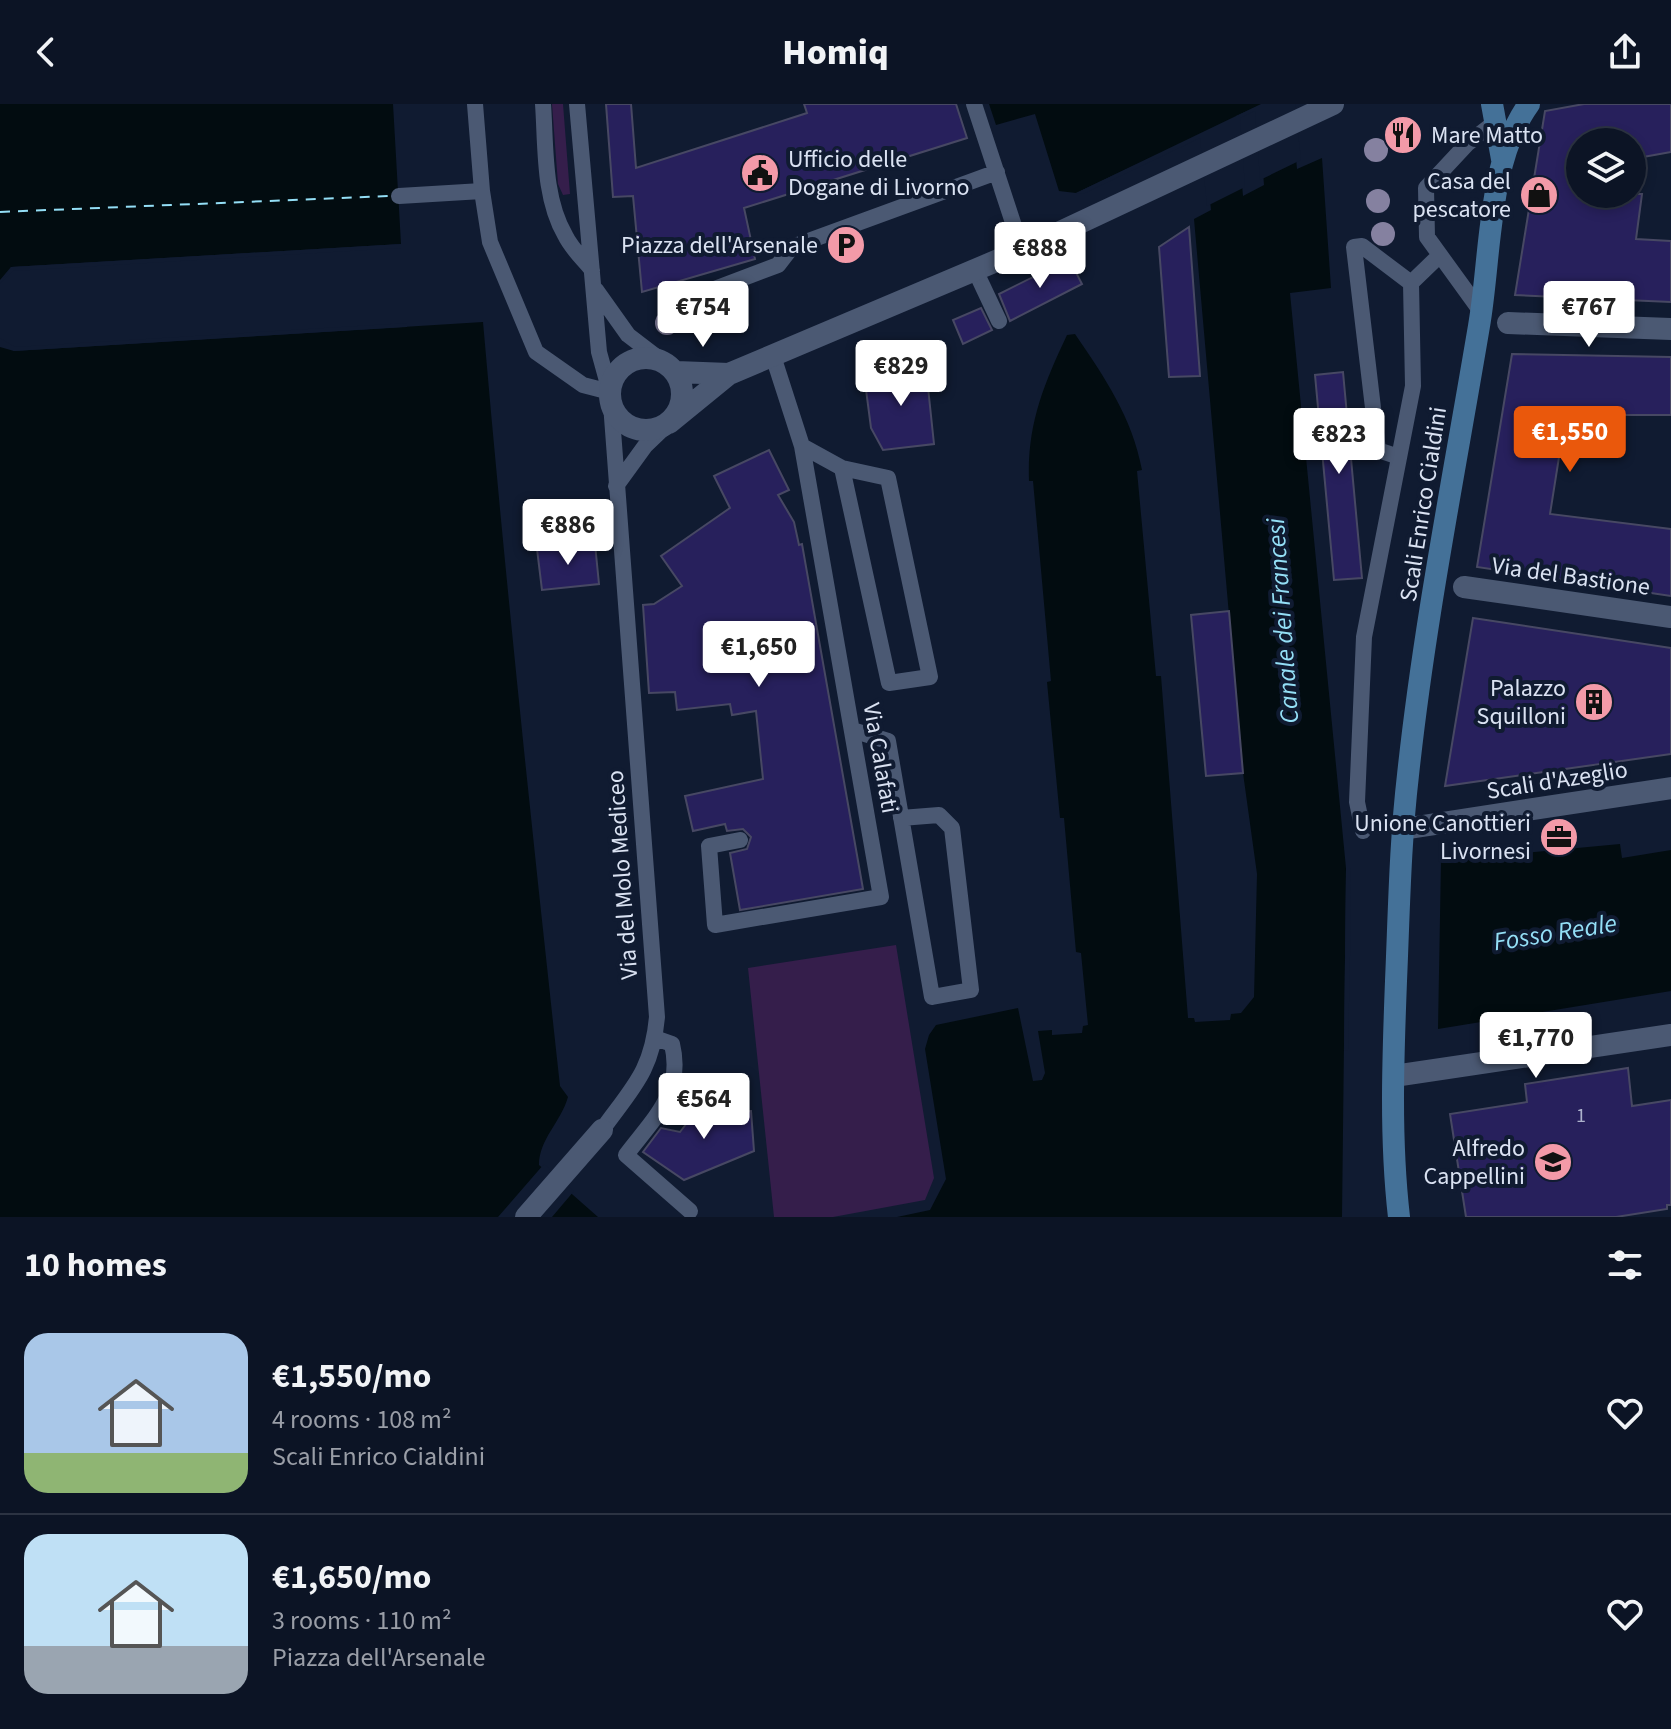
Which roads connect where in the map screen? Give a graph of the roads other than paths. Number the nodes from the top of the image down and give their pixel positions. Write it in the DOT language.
graph roads {
  1 [pos="475,104"];
  2 [pos="543,104"];
  3 [pos="577,104"];
  4 [pos="974,104"];
  5 [pos="1333,104"];
  6 [pos="1529,104"];
  7 [pos="1493,114"];
  8 [pos="1502,159"];
  9 [pos="997,172"];
  10 [pos="482,191"];
  11 [pos="399,196"];
  12 [pos="1022,250"];
  13 [pos="1440,255"];
  14 [pos="593,270"];
  15 [pos="975,270"];
  16 [pos="1411,283"];
  17 [pos="595,289"];
  18 [pos="712,290"];
  19 [pos="1482,313"];
  20 [pos="999,321"];
  21 [pos="1508,323"];
  22 [pos="1671,329"];
  23 [pos="773,356"];
  24 [pos="669,367"];
  25 [pos="729,374"];
  26 [pos="611,398"];
  27 [pos="669,423"];
  28 [pos="802,446"];
  29 [pos="1399,457"];
  30 [pos="842,468"];
  31 [pos="616,486"];
  32 [pos="1464,587"];
  33 [pos="1671,617"];
  34 [pos="852,730"];
  35 [pos="1671,788"];
  36 [pos="901,818"];
  37 [pos="1403,829"];
  38 [pos="1363,831"];
  39 [pos="740,840"];
  40 [pos="1671,1035"];
  41 [pos="655,1038"];
  42 [pos="1394,1076"];
  43 [pos="602,1130"];
  44 [pos="690,1211"];
  45 [pos="526,1217"];
  46 [pos="1399,1217"];
  1 -- 10 [label="lane"];
  2 -- 14 [label="lane"];
  3 -- 14 [label="lane, Via del Molo Mediceo"];
  4 -- 9 [label="lane"];
  5 -- 12 [label="street"];
  6 -- 8 [label="main road, Scali Enrico Cialdini"];
  7 -- 8 [label="main road, Scali Enrico Cialdini"];
  7 -- 13 [label="lane"];
  8 -- 19 [label="main road, Scali Enrico Cialdini"];
  9 -- 12 [label="lane"];
  9 -- 18 [label="lane"];
  10 -- 11 [label="lane"];
  10 -- 26 [label="lane"];
  12 -- 15 [label="street"];
  13 -- 16 [label="lane"];
  13 -- 19 [label="lane"];
  14 -- 17 [label="lane, Via del Molo Mediceo"];
  15 -- 20 [label="lane"];
  15 -- 23 [label="street"];
  16 -- 29 [label="lane"];
  16 -- 29 [label="lane"];
  17 -- 24 [label="lane, Via del Molo Mediceo"];
  17 -- 26 [label="lane, Via del Molo Mediceo"];
  19 -- 37 [label="main road, Scali Enrico Cialdini"];
  21 -- 22 [label="street"];
  23 -- 25 [label="street"];
  23 -- 28 [label="lane, Via Calafati"];
  24 -- 25 [label="street"];
  24 -- 26 [label="street"];
  24 -- 27 [label="street"];
  25 -- 27 [label="street"];
  26 -- 27 [label="street"];
  26 -- 31 [label="lane, Via del Molo Mediceo"];
  27 -- 31 [label="lane"];
  28 -- 30 [label="lane"];
  28 -- 34 [label="lane, Via Calafati"];
  29 -- 38 [label="lane"];
  30 -- 30 [label="lane"];
  31 -- 41 [label="lane, Via del Molo Mediceo"];
  32 -- 33 [label="street, Via del Bastione"];
  34 -- 36 [label="lane"];
  34 -- 39 [label="lane, Via Calafati"];
  35 -- 37 [label="street, Scali d'Azeglio"];
  36 -- 36 [label="lane"];
  37 -- 42 [label="main road, Scali Enrico Cialdini"];
  40 -- 42 [label="street"];
  41 -- 43 [label="lane, Via del Molo Mediceo"];
  41 -- 44 [label="lane"];
  42 -- 46 [label="main road, Scali Enrico Cialdini"];
  43 -- 45 [label="street, Via del Molo Mediceo"];
}
